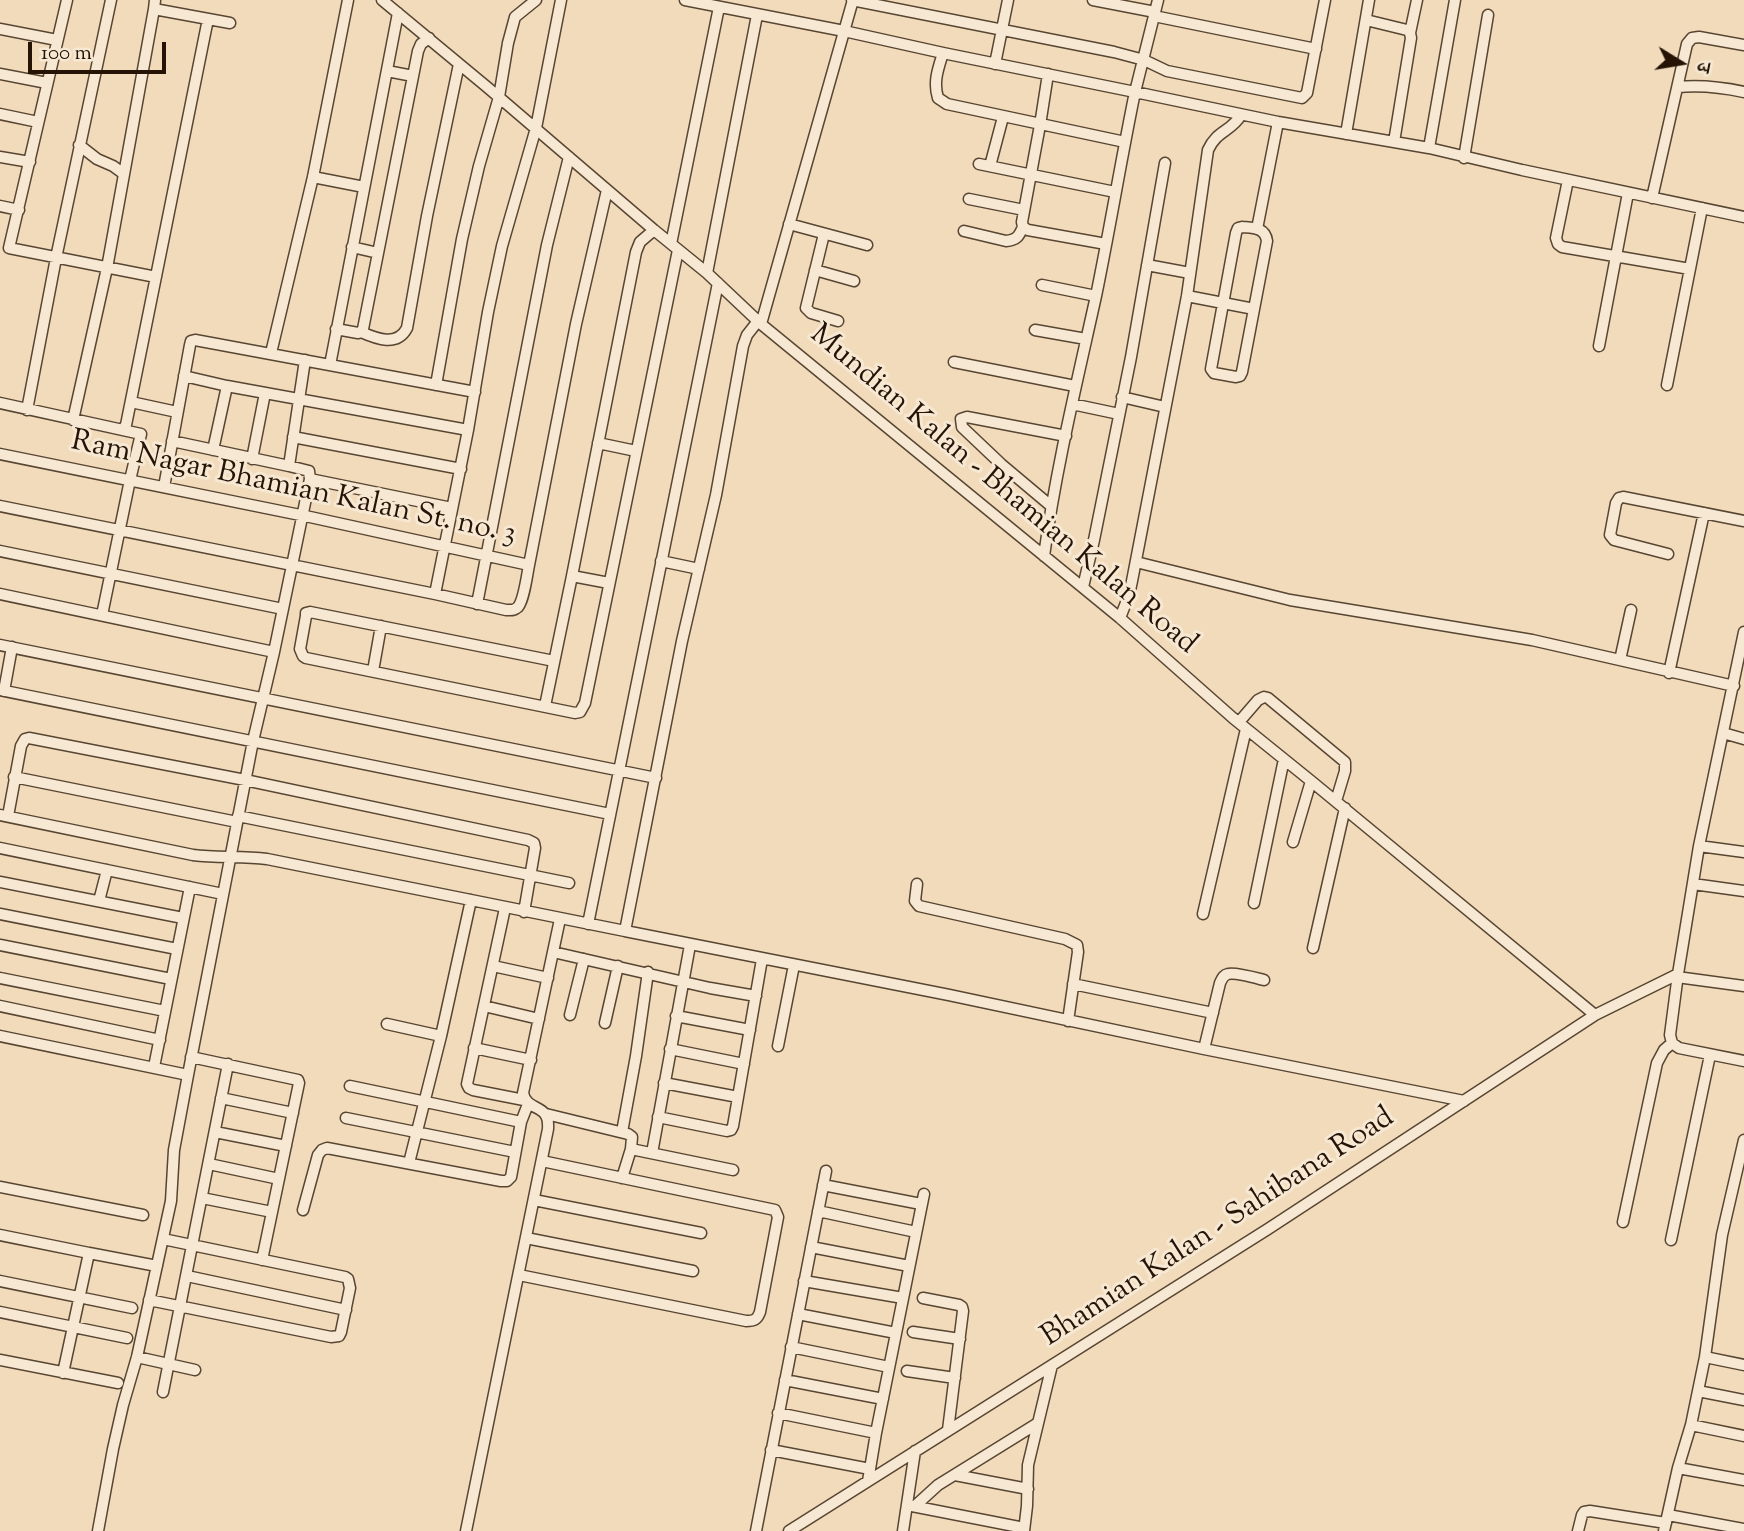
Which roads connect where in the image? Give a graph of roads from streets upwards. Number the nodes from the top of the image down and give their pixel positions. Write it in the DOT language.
graph roads {
  1 [pos="67,0"];
  2 [pos="111,0"];
  3 [pos="348,0"];
  4 [pos="382,0"];
  5 [pos="518,0"];
  6 [pos="536,0"];
  7 [pos="561,0"];
  8 [pos="685,0"];
  9 [pos="747,0"];
  10 [pos="853,0"];
  11 [pos="1008,0"];
  12 [pos="1093,0"];
  13 [pos="1158,0"];
  14 [pos="1325,0"];
  15 [pos="1369,0"];
  16 [pos="1417,0"];
  17 [pos="1455,0"];
  18 [pos="154,5"];
  19 [pos="719,8"];
  20 [pos="744,12"];
  21 [pos="398,13"];
  22 [pos="1154,14"];
  23 [pos="757,15"];
  24 [pos="1488,15"];
  25 [pos="515,17"];
  26 [pos="208,19"];
  27 [pos="1366,20"];
  28 [pos="230,23"];
  29 [pos="0,29"];
  30 [pos="1002,29"];
  31 [pos="844,31"];
  32 [pos="1410,33"];
  33 [pos="429,38"];
  34 [pos="57,40"];
  35 [pos="1744,46"];
  36 [pos="1316,49"];
  37 [pos="943,53"];
  38 [pos="1144,60"];
  39 [pos="459,64"];
  40 [pos="995,64"];
  41 [pos="387,71"];
  42 [pos="0,74"];
  43 [pos="1048,74"];
  44 [pos="413,76"];
  45 [pos="47,83"];
  46 [pos="1678,87"];
  47 [pos="1135,92"];
  48 [pos="1744,92"];
  49 [pos="499,97"];
  50 [pos="0,114"];
  51 [pos="1241,115"];
  52 [pos="1003,117"];
  53 [pos="38,122"];
  54 [pos="1278,122"];
  55 [pos="1040,125"];
  56 [pos="536,128"];
  57 [pos="1346,134"];
  58 [pos="1125,142"];
  59 [pos="1394,142"];
  60 [pos="79,145"];
  61 [pos="1429,148"];
  62 [pos="0,157"];
  63 [pos="569,157"];
  64 [pos="1464,158"];
  65 [pos="30,163"];
  66 [pos="1165,163"];
  67 [pos="124,174"];
  68 [pos="1031,175"];
  69 [pos="313,177"];
  70 [pos="1568,180"];
  71 [pos="364,187"];
  72 [pos="607,190"];
  73 [pos="1115,192"];
  74 [pos="1628,193"];
  75 [pos="1653,198"];
  76 [pos="969,199"];
  77 [pos="0,206"];
  78 [pos="1702,208"];
  79 [pos="19,210"];
  80 [pos="1024,210"];
  81 [pos="1744,217"];
  82 [pos="789,224"];
  83 [pos="1023,227"];
  84 [pos="1258,229"];
  85 [pos="654,230"];
  86 [pos="964,232"];
  87 [pos="824,234"];
  88 [pos="1106,244"];
  89 [pos="867,245"];
  90 [pos="352,247"];
  91 [pos="675,247"];
  92 [pos="5,248"];
  93 [pos="378,253"];
  94 [pos="1616,257"];
  95 [pos="56,258"];
  96 [pos="1147,265"];
  97 [pos="107,268"];
  98 [pos="1690,269"];
  99 [pos="815,270"];
  100 [pos="706,273"];
  101 [pos="1190,273"];
  102 [pos="156,277"];
  103 [pos="854,281"];
  104 [pos="718,283"];
  105 [pos="1042,285"];
  106 [pos="1096,296"];
  107 [pos="1187,296"];
  108 [pos="1223,303"];
  109 [pos="1254,309"];
  110 [pos="838,321"];
  111 [pos="759,322"];
  112 [pos="336,329"];
  113 [pos="1035,330"];
  114 [pos="361,332"];
  115 [pos="1086,339"];
  116 [pos="1599,346"];
  117 [pos="271,353"];
  118 [pos="305,360"];
  119 [pos="954,362"];
  120 [pos="330,365"];
  121 [pos="184,376"];
  122 [pos="436,385"];
  123 [pos="1667,385"];
  124 [pos="227,386"];
  125 [pos="1075,386"];
  126 [pos="475,392"];
  127 [pos="265,393"];
  128 [pos="1122,397"];
  129 [pos="299,399"];
  130 [pos="131,402"];
  131 [pos="0,403"];
  132 [pos="1072,404"];
  133 [pos="1165,407"];
  134 [pos="27,410"];
  135 [pos="177,412"];
  136 [pos="1119,414"];
  137 [pos="73,420"];
  138 [pos="123,429"];
  139 [pos="468,430"];
  140 [pos="1066,436"];
  141 [pos="293,437"];
  142 [pos="172,442"];
  143 [pos="598,443"];
  144 [pos="213,450"];
  145 [pos="636,451"];
  146 [pos="0,454"];
  147 [pos="252,458"];
  148 [pos="289,466"];
  149 [pos="461,469"];
  150 [pos="310,479"];
  151 [pos="130,480"];
  152 [pos="164,487"];
  153 [pos="0,506"];
  154 [pos="1051,506"];
  155 [pos="453,508"];
  156 [pos="1704,513"];
  157 [pos="303,515"];
  158 [pos="1744,521"];
  159 [pos="119,530"];
  160 [pos="445,547"];
  161 [pos="0,551"];
  162 [pos="1668,554"];
  163 [pos="486,556"];
  164 [pos="1044,556"];
  165 [pos="661,561"];
  166 [pos="1136,562"];
  167 [pos="292,565"];
  168 [pos="529,565"];
  169 [pos="699,569"];
  170 [pos="110,574"];
  171 [pos="572,576"];
  172 [pos="609,583"];
  173 [pos="1083,587"];
  174 [pos="0,594"];
  175 [pos="435,594"];
  176 [pos="477,604"];
  177 [pos="283,609"];
  178 [pos="1631,610"];
  179 [pos="102,615"];
  180 [pos="1120,618"];
  181 [pos="381,626"];
  182 [pos="1744,640"];
  183 [pos="0,645"];
  184 [pos="12,648"];
  185 [pos="274,652"];
  186 [pos="1620,660"];
  187 [pos="554,661"];
  188 [pos="373,671"];
  189 [pos="1669,673"];
  190 [pos="1734,686"];
  191 [pos="2,691"];
  192 [pos="263,698"];
  193 [pos="545,706"];
  194 [pos="1242,726"];
  195 [pos="1723,733"];
  196 [pos="1744,738"];
  197 [pos="253,741"];
  198 [pos="1284,759"];
  199 [pos="618,769"];
  200 [pos="14,777"];
  201 [pos="656,778"];
  202 [pos="245,780"];
  203 [pos="1311,780"];
  204 [pos="1340,805"];
  205 [pos="610,814"];
  206 [pos="4,816"];
  207 [pos="238,819"];
  208 [pos="1293,842"];
  209 [pos="1699,846"];
  210 [pos="0,848"];
  211 [pos="1744,852"];
  212 [pos="231,856"];
  213 [pos="107,870"];
  214 [pos="530,875"];
  215 [pos="0,882"];
  216 [pos="569,883"];
  217 [pos="917,884"];
  218 [pos="1693,884"];
  219 [pos="190,887"];
  220 [pos="1744,891"];
  221 [pos="223,894"];
  222 [pos="471,900"];
  223 [pos="99,901"];
  224 [pos="1254,903"];
  225 [pos="505,908"];
  226 [pos="524,912"];
  227 [pos="0,914"];
  228 [pos="1203,914"];
  229 [pos="183,918"];
  230 [pos="560,919"];
  231 [pos="588,924"];
  232 [pos="625,931"];
  233 [pos="0,945"];
  234 [pos="690,945"];
  235 [pos="1313,948"];
  236 [pos="177,949"];
  237 [pos="553,952"];
  238 [pos="584,959"];
  239 [pos="762,959"];
  240 [pos="794,965"];
  241 [pos="493,966"];
  242 [pos="618,966"];
  243 [pos="648,972"];
  244 [pos="1678,976"];
  245 [pos="0,978"];
  246 [pos="548,978"];
  247 [pos="171,979"];
  248 [pos="1264,980"];
  249 [pos="682,981"];
  250 [pos="1073,984"];
  251 [pos="1744,986"];
  252 [pos="756,996"];
  253 [pos="0,1006"];
  254 [pos="484,1006"];
  255 [pos="165,1012"];
  256 [pos="1213,1013"];
  257 [pos="570,1015"];
  258 [pos="1595,1015"];
  259 [pos="676,1016"];
  260 [pos="539,1019"];
  261 [pos="1068,1021"];
  262 [pos="605,1023"];
  263 [pos="387,1024"];
  264 [pos="750,1030"];
  265 [pos="0,1036"];
  266 [pos="441,1036"];
  267 [pos="160,1040"];
  268 [pos="1672,1043"];
  269 [pos="778,1046"];
  270 [pos="474,1048"];
  271 [pos="670,1049"];
  272 [pos="1204,1049"];
  273 [pos="1710,1055"];
  274 [pos="191,1057"];
  275 [pos="531,1060"];
  276 [pos="1744,1061"];
  277 [pos="744,1064"];
  278 [pos="228,1065"];
  279 [pos="154,1066"];
  280 [pos="188,1074"];
  281 [pos="664,1083"];
  282 [pos="350,1086"];
  283 [pos="738,1097"];
  284 [pos="221,1098"];
  285 [pos="424,1101"];
  286 [pos="1464,1101"];
  287 [pos="526,1102"];
  288 [pos="293,1113"];
  289 [pos="546,1114"];
  290 [pos="658,1117"];
  291 [pos="346,1118"];
  292 [pos="521,1122"];
  293 [pos="215,1132"];
  294 [pos="416,1132"];
  295 [pos="622,1132"];
  296 [pos="1744,1140"];
  297 [pos="286,1146"];
  298 [pos="631,1149"];
  299 [pos="515,1152"];
  300 [pos="652,1153"];
  301 [pos="541,1161"];
  302 [pos="410,1163"];
  303 [pos="209,1164"];
  304 [pos="733,1170"];
  305 [pos="826,1171"];
  306 [pos="622,1178"];
  307 [pos="279,1179"];
  308 [pos="823,1185"];
  309 [pos="0,1187"];
  310 [pos="202,1198"];
  311 [pos="534,1199"];
  312 [pos="303,1210"];
  313 [pos="818,1211"];
  314 [pos="272,1212"];
  315 [pos="143,1215"];
  316 [pos="1622,1222"];
  317 [pos="916,1232"];
  318 [pos="701,1233"];
  319 [pos="0,1235"];
  320 [pos="526,1238"];
  321 [pos="163,1239"];
  322 [pos="1671,1240"];
  323 [pos="193,1245"];
  324 [pos="811,1247"];
  325 [pos="89,1253"];
  326 [pos="262,1259"];
  327 [pos="157,1266"];
  328 [pos="909,1266"];
  329 [pos="693,1271"];
  330 [pos="519,1275"];
  331 [pos="187,1276"];
  332 [pos="804,1281"];
  333 [pos="0,1282"];
  334 [pos="79,1298"];
  335 [pos="903,1298"];
  336 [pos="923,1298"];
  337 [pos="149,1300"];
  338 [pos="181,1307"];
  339 [pos="132,1308"];
  340 [pos="346,1310"];
  341 [pos="0,1312"];
  342 [pos="798,1314"];
  343 [pos="74,1326"];
  344 [pos="913,1332"];
  345 [pos="896,1333"];
  346 [pos="127,1338"];
  347 [pos="960,1339"];
  348 [pos="791,1347"];
  349 [pos="137,1357"];
  350 [pos="1705,1357"];
  351 [pos="0,1360"];
  352 [pos="169,1364"];
  353 [pos="1052,1365"];
  354 [pos="1744,1365"];
  355 [pos="889,1367"];
  356 [pos="195,1370"];
  357 [pos="907,1371"];
  358 [pos="63,1373"];
  359 [pos="955,1378"];
  360 [pos="785,1380"];
  361 [pos="118,1383"];
  362 [pos="1698,1391"];
  363 [pos="163,1392"];
  364 [pos="883,1399"];
  365 [pos="1744,1400"];
  366 [pos="778,1413"];
  367 [pos="1038,1423"];
  368 [pos="1691,1425"];
  369 [pos="948,1430"];
  370 [pos="876,1433"];
  371 [pos="1744,1436"];
  372 [pos="771,1450"];
  373 [pos="915,1451"];
  374 [pos="1678,1468"];
  375 [pos="870,1469"];
  376 [pos="955,1475"];
  377 [pos="1744,1480"];
  378 [pos="868,1481"];
  379 [pos="1028,1489"];
  380 [pos="911,1506"];
  381 [pos="1666,1523"];
  382 [pos="1024,1530"];
  383 [pos="1744,1530"];
  384 [pos="99,1531"];
  385 [pos="466,1531"];
  386 [pos="756,1531"];
  387 [pos="789,1531"];
  388 [pos="903,1531"];
  389 [pos="1578,1531"];
  1 -- 34 [label="street"];
  2 -- 60 [label="street"];
  3 -- 69 [label="street"];
  4 -- 21 [label="street, Mundian Kalan - Bhamian Kalan Road"];
  5 -- 25 [label="street"];
  6 -- 25 [label="street"];
  7 -- 56 [label="street"];
  8 -- 19 [label="street"];
  9 -- 20 [label="street"];
  10 -- 30 [label="street"];
  10 -- 31 [label="street"];
  11 -- 30 [label="street"];
  12 -- 22 [label="street"];
  13 -- 22 [label="street"];
  14 -- 36 [label="street"];
  15 -- 27 [label="street"];
  16 -- 32 [label="street"];
  17 -- 61 [label="street"];
  18 -- 26 [label="street"];
  18 -- 67 [label="street"];
  19 -- 20 [label="street"];
  19 -- 91 [label="street"];
  20 -- 23 [label="street"];
  21 -- 33 [label="street, Mundian Kalan - Bhamian Kalan Road"];
  21 -- 41 [label="street"];
  22 -- 36 [label="street"];
  22 -- 38 [label="street"];
  23 -- 31 [label="street"];
  23 -- 100 [label="street"];
  24 -- 64 [label="street"];
  25 -- 49 [label="street"];
  26 -- 28 [label="street"];
  26 -- 102 [label="street"];
  27 -- 32 [label="street"];
  27 -- 57 [label="street"];
  29 -- 34 [label="street"];
  30 -- 38 [label="street"];
  30 -- 40 [label="street"];
  31 -- 37 [label="street"];
  31 -- 82 [label="street"];
  32 -- 59 [label="street"];
  33 -- 39 [label="street, Mundian Kalan - Bhamian Kalan Road"];
  33 -- 44 [label="street"];
  34 -- 45 [label="street"];
  35 -- 46 [label="street"];
  36 -- 38 [label="street"];
  37 -- 40 [label="street"];
  37 -- 52 [label="street"];
  38 -- 47 [label="street"];
  39 -- 49 [label="street, Mundian Kalan - Bhamian Kalan Road"];
  39 -- 114 [label="street"];
  40 -- 43 [label="street"];
  41 -- 44 [label="street"];
  41 -- 71 [label="street"];
  42 -- 45 [label="street"];
  43 -- 47 [label="street"];
  43 -- 55 [label="street"];
  44 -- 93 [label="street"];
  45 -- 53 [label="street"];
  46 -- 48 [label="street"];
  46 -- 75 [label="street"];
  47 -- 51 [label="street"];
  47 -- 58 [label="street"];
  49 -- 56 [label="street, Mundian Kalan - Bhamian Kalan Road"];
  49 -- 122 [label="street"];
  50 -- 53 [label="street"];
  51 -- 54 [label="street"];
  51 -- 101 [label="street"];
  52 -- 55 [label="street"];
  52 -- 68 [label="street"];
  53 -- 65 [label="street"];
  54 -- 57 [label="street"];
  54 -- 84 [label="street"];
  55 -- 58 [label="street"];
  55 -- 68 [label="street"];
  56 -- 63 [label="street, Mundian Kalan - Bhamian Kalan Road"];
  56 -- 126 [label="street"];
  57 -- 59 [label="street"];
  58 -- 73 [label="street"];
  59 -- 61 [label="street"];
  60 -- 67 [label="street"];
  60 -- 95 [label="street"];
  61 -- 64 [label="street"];
  62 -- 65 [label="street"];
  63 -- 72 [label="street, Mundian Kalan - Bhamian Kalan Road"];
  63 -- 163 [label="street"];
  64 -- 70 [label="street"];
  65 -- 79 [label="street"];
  66 -- 96 [label="street"];
  67 -- 97 [label="street"];
  68 -- 73 [label="street"];
  68 -- 80 [label="street"];
  69 -- 71 [label="street"];
  69 -- 117 [label="street"];
  70 -- 74 [label="street"];
  70 -- 94 [label="street"];
  71 -- 90 [label="street"];
  72 -- 85 [label="street, Mundian Kalan - Bhamian Kalan Road"];
  72 -- 168 [label="street, Ram Nagar Bhamian Kalan St. no. 3"];
  73 -- 88 [label="street"];
  74 -- 75 [label="street"];
  74 -- 94 [label="street"];
  75 -- 78 [label="street"];
  76 -- 80 [label="street"];
  77 -- 79 [label="street"];
  78 -- 81 [label="street"];
  78 -- 98 [label="street"];
  79 -- 92 [label="street"];
  80 -- 83 [label="street"];
  82 -- 87 [label="street"];
  82 -- 111 [label="street"];
  83 -- 86 [label="street"];
  83 -- 88 [label="street"];
  84 -- 108 [label="street"];
  84 -- 109 [label="street"];
  85 -- 91 [label="street, Mundian Kalan - Bhamian Kalan Road"];
  85 -- 143 [label="street"];
  87 -- 89 [label="street"];
  87 -- 99 [label="street"];
  88 -- 106 [label="street"];
  90 -- 93 [label="street"];
  90 -- 112 [label="street"];
  91 -- 100 [label="street, Mundian Kalan - Bhamian Kalan Road"];
  91 -- 145 [label="street"];
  92 -- 95 [label="street"];
  93 -- 114 [label="street"];
  94 -- 98 [label="street"];
  94 -- 116 [label="street"];
  95 -- 97 [label="street"];
  95 -- 134 [label="street"];
  96 -- 101 [label="street"];
  96 -- 128 [label="street"];
  97 -- 102 [label="street"];
  97 -- 137 [label="street"];
  98 -- 123 [label="street"];
  99 -- 103 [label="street"];
  99 -- 110 [label="street"];
  100 -- 104 [label="street, Mundian Kalan - Bhamian Kalan Road"];
  101 -- 107 [label="street"];
  102 -- 130 [label="street"];
  104 -- 111 [label="street, Mundian Kalan - Bhamian Kalan Road"];
  104 -- 165 [label="street"];
  105 -- 106 [label="street"];
  106 -- 115 [label="street"];
  107 -- 108 [label="street"];
  107 -- 133 [label="street"];
  108 -- 109 [label="street"];
  108 -- 109 [label="street"];
  111 -- 164 [label="street, Mundian Kalan - Bhamian Kalan Road"];
  111 -- 169 [label="street"];
  112 -- 114 [label="street"];
  112 -- 120 [label="street"];
  113 -- 115 [label="street"];
  115 -- 125 [label="street"];
  117 -- 118 [label="street"];
  117 -- 121 [label="street"];
  118 -- 120 [label="street"];
  118 -- 129 [label="street"];
  119 -- 125 [label="street"];
  120 -- 122 [label="street"];
  121 -- 124 [label="street"];
  121 -- 135 [label="street"];
  122 -- 126 [label="street"];
  124 -- 127 [label="street"];
  124 -- 144 [label="street"];
  125 -- 132 [label="street"];
  126 -- 139 [label="street"];
  127 -- 129 [label="street"];
  127 -- 147 [label="street"];
  128 -- 133 [label="street"];
  128 -- 136 [label="street"];
  129 -- 139 [label="street"];
  129 -- 141 [label="street"];
  130 -- 135 [label="street"];
  130 -- 138 [label="street"];
  131 -- 134 [label="street"];
  132 -- 136 [label="street"];
  132 -- 140 [label="street"];
  133 -- 166 [label="street"];
  134 -- 137 [label="street"];
  135 -- 142 [label="street"];
  136 -- 173 [label="street"];
  137 -- 138 [label="street"];
  138 -- 151 [label="street"];
  139 -- 149 [label="street"];
  140 -- 154 [label="street"];
  140 -- 154 [label="street"];
  141 -- 148 [label="street"];
  141 -- 149 [label="street"];
  142 -- 144 [label="street"];
  142 -- 152 [label="street"];
  143 -- 145 [label="street"];
  143 -- 171 [label="street"];
  144 -- 147 [label="street"];
  145 -- 172 [label="street"];
  146 -- 151 [label="street, Ram Nagar Bhamian Kalan St. no. 3"];
  147 -- 148 [label="street"];
  148 -- 150 [label="street"];
  149 -- 155 [label="street"];
  150 -- 155 [label="street"];
  150 -- 157 [label="street"];
  151 -- 152 [label="street, Ram Nagar Bhamian Kalan St. no. 3"];
  151 -- 159 [label="street"];
  152 -- 157 [label="street, Ram Nagar Bhamian Kalan St. no. 3"];
  153 -- 159 [label="street"];
  154 -- 164 [label="street"];
  155 -- 160 [label="street"];
  156 -- 158 [label="street"];
  156 -- 162 [label="street"];
  156 -- 189 [label="street"];
  157 -- 160 [label="street, Ram Nagar Bhamian Kalan St. no. 3"];
  157 -- 167 [label="street"];
  159 -- 167 [label="street"];
  159 -- 170 [label="street"];
  160 -- 163 [label="street, Ram Nagar Bhamian Kalan St. no. 3"];
  160 -- 175 [label="street"];
  161 -- 170 [label="street"];
  163 -- 168 [label="street, Ram Nagar Bhamian Kalan St. no. 3"];
  163 -- 176 [label="street"];
  164 -- 173 [label="street, Mundian Kalan - Bhamian Kalan Road"];
  165 -- 169 [label="street"];
  165 -- 199 [label="street"];
  166 -- 180 [label="street"];
  166 -- 186 [label="street"];
  167 -- 175 [label="street"];
  167 -- 177 [label="street"];
  168 -- 176 [label="street"];
  169 -- 201 [label="street"];
  170 -- 177 [label="street"];
  170 -- 179 [label="street"];
  171 -- 172 [label="street"];
  171 -- 187 [label="street"];
  172 -- 193 [label="street"];
  173 -- 180 [label="street, Mundian Kalan - Bhamian Kalan Road"];
  174 -- 179 [label="street"];
  175 -- 176 [label="street"];
  177 -- 185 [label="street"];
  178 -- 186 [label="street"];
  179 -- 185 [label="street"];
  180 -- 194 [label="street, Mundian Kalan - Bhamian Kalan Road"];
  181 -- 187 [label="street"];
  181 -- 188 [label="street"];
  181 -- 188 [label="street"];
  182 -- 190 [label="street"];
  183 -- 184 [label="street"];
  184 -- 191 [label="street"];
  184 -- 192 [label="street"];
  185 -- 192 [label="street"];
  186 -- 189 [label="street"];
  187 -- 193 [label="street"];
  188 -- 193 [label="street"];
  189 -- 190 [label="street"];
  190 -- 195 [label="street"];
  191 -- 197 [label="street"];
  192 -- 197 [label="street"];
  192 -- 199 [label="street"];
  194 -- 198 [label="street, Mundian Kalan - Bhamian Kalan Road"];
  194 -- 204 [label="street"];
  194 -- 228 [label="street"];
  195 -- 196 [label="street"];
  195 -- 209 [label="street"];
  197 -- 202 [label="street"];
  197 -- 205 [label="street"];
  198 -- 203 [label="street, Mundian Kalan - Bhamian Kalan Road"];
  198 -- 224 [label="street"];
  199 -- 201 [label="street"];
  199 -- 205 [label="street"];
  200 -- 202 [label="street"];
  200 -- 206 [label="street"];
  200 -- 207 [label="street"];
  201 -- 232 [label="street"];
  202 -- 207 [label="street"];
  202 -- 214 [label="street"];
  203 -- 204 [label="street, Mundian Kalan - Bhamian Kalan Road"];
  203 -- 208 [label="street"];
  204 -- 235 [label="street"];
  204 -- 258 [label="street, Mundian Kalan - Bhamian Kalan Road"];
  205 -- 231 [label="street"];
  206 -- 212 [label="street"];
  207 -- 212 [label="street"];
  207 -- 214 [label="street"];
  209 -- 211 [label="street"];
  209 -- 218 [label="street"];
  210 -- 213 [label="street"];
  212 -- 221 [label="street"];
  212 -- 222 [label="street"];
  213 -- 219 [label="street"];
  213 -- 223 [label="street"];
  214 -- 216 [label="street"];
  214 -- 226 [label="street"];
  215 -- 223 [label="street"];
  217 -- 250 [label="street"];
  218 -- 220 [label="street"];
  218 -- 244 [label="street"];
  219 -- 221 [label="street"];
  219 -- 229 [label="street"];
  221 -- 274 [label="street"];
  222 -- 225 [label="street"];
  222 -- 266 [label="street"];
  223 -- 229 [label="street"];
  225 -- 226 [label="street"];
  225 -- 241 [label="street"];
  226 -- 230 [label="street"];
  227 -- 236 [label="street"];
  229 -- 236 [label="street"];
  230 -- 231 [label="street"];
  230 -- 237 [label="street"];
  231 -- 232 [label="street"];
  232 -- 234 [label="street"];
  233 -- 247 [label="street"];
  234 -- 239 [label="street"];
  234 -- 249 [label="street"];
  236 -- 247 [label="street"];
  237 -- 238 [label="street"];
  237 -- 246 [label="street"];
  238 -- 242 [label="street"];
  238 -- 257 [label="street"];
  239 -- 240 [label="street"];
  239 -- 252 [label="street"];
  240 -- 261 [label="street"];
  240 -- 269 [label="street"];
  241 -- 246 [label="street"];
  241 -- 254 [label="street"];
  242 -- 243 [label="street"];
  242 -- 262 [label="street"];
  243 -- 249 [label="street"];
  243 -- 295 [label="street"];
  244 -- 251 [label="street"];
  244 -- 258 [label="street, Bhamian Kalan - Sahibana Road"];
  244 -- 268 [label="street"];
  245 -- 255 [label="street"];
  246 -- 260 [label="street"];
  247 -- 255 [label="street"];
  248 -- 256 [label="street"];
  249 -- 252 [label="street"];
  249 -- 259 [label="street"];
  250 -- 256 [label="street"];
  250 -- 261 [label="street"];
  252 -- 264 [label="street"];
  253 -- 267 [label="street"];
  254 -- 260 [label="street"];
  254 -- 270 [label="street"];
  255 -- 267 [label="street"];
  256 -- 272 [label="street"];
  258 -- 286 [label="street, Bhamian Kalan - Sahibana Road"];
  259 -- 264 [label="street"];
  259 -- 271 [label="street"];
  260 -- 275 [label="street"];
  261 -- 272 [label="street"];
  263 -- 266 [label="street"];
  264 -- 277 [label="street"];
  265 -- 279 [label="street"];
  266 -- 285 [label="street"];
  267 -- 279 [label="street"];
  268 -- 273 [label="street"];
  268 -- 316 [label="street"];
  270 -- 275 [label="street"];
  270 -- 287 [label="street"];
  271 -- 277 [label="street"];
  271 -- 281 [label="street"];
  272 -- 286 [label="street"];
  273 -- 276 [label="street"];
  273 -- 322 [label="street"];
  274 -- 278 [label="street"];
  274 -- 280 [label="street"];
  275 -- 287 [label="street"];
  277 -- 283 [label="street"];
  278 -- 284 [label="street"];
  278 -- 288 [label="street"];
  279 -- 280 [label="street"];
  280 -- 321 [label="street"];
  281 -- 283 [label="street"];
  281 -- 290 [label="street"];
  282 -- 285 [label="street"];
  283 -- 290 [label="street"];
  284 -- 288 [label="street"];
  284 -- 293 [label="street"];
  285 -- 292 [label="street"];
  285 -- 294 [label="street"];
  286 -- 353 [label="street, Bhamian Kalan - Sahibana Road"];
  287 -- 289 [label="street"];
  287 -- 292 [label="street"];
  288 -- 297 [label="street"];
  289 -- 295 [label="street"];
  289 -- 301 [label="street"];
  290 -- 300 [label="street"];
  291 -- 294 [label="street"];
  292 -- 299 [label="street"];
  293 -- 297 [label="street"];
  293 -- 303 [label="street"];
  294 -- 299 [label="street"];
  294 -- 302 [label="street"];
  295 -- 298 [label="street"];
  296 -- 350 [label="street"];
  297 -- 307 [label="street"];
  298 -- 300 [label="street"];
  298 -- 306 [label="street"];
  299 -- 302 [label="street"];
  300 -- 304 [label="street"];
  301 -- 306 [label="street"];
  301 -- 311 [label="street"];
  302 -- 312 [label="street"];
  303 -- 307 [label="street"];
  303 -- 310 [label="street"];
  305 -- 308 [label="street"];
  306 -- 330 [label="street"];
  307 -- 314 [label="street"];
  308 -- 313 [label="street"];
  308 -- 317 [label="street"];
  309 -- 315 [label="street"];
  310 -- 314 [label="street"];
  310 -- 323 [label="street"];
  311 -- 318 [label="street"];
  311 -- 320 [label="street"];
  313 -- 317 [label="street"];
  313 -- 324 [label="street"];
  314 -- 326 [label="street"];
  317 -- 328 [label="street"];
  319 -- 325 [label="street"];
  320 -- 329 [label="street"];
  320 -- 330 [label="street"];
  321 -- 323 [label="street"];
  321 -- 327 [label="street"];
  323 -- 326 [label="street"];
  323 -- 331 [label="street"];
  324 -- 328 [label="street"];
  324 -- 332 [label="street"];
  325 -- 327 [label="street"];
  325 -- 334 [label="street"];
  326 -- 340 [label="street"];
  327 -- 337 [label="street"];
  328 -- 335 [label="street"];
  330 -- 385 [label="street"];
  331 -- 338 [label="street"];
  331 -- 340 [label="street"];
  332 -- 335 [label="street"];
  332 -- 342 [label="street"];
  333 -- 334 [label="street"];
  334 -- 339 [label="street"];
  334 -- 343 [label="street"];
  335 -- 345 [label="street"];
  336 -- 347 [label="street"];
  337 -- 338 [label="street"];
  337 -- 349 [label="street"];
  338 -- 340 [label="street"];
  338 -- 352 [label="street"];
  341 -- 343 [label="street"];
  342 -- 345 [label="street"];
  342 -- 348 [label="street"];
  343 -- 346 [label="street"];
  343 -- 358 [label="street"];
  344 -- 347 [label="street"];
  345 -- 355 [label="street"];
  347 -- 359 [label="street"];
  348 -- 355 [label="street"];
  348 -- 360 [label="street"];
  349 -- 352 [label="street"];
  349 -- 384 [label="street"];
  350 -- 354 [label="street"];
  350 -- 362 [label="street"];
  351 -- 358 [label="street"];
  352 -- 356 [label="street"];
  352 -- 363 [label="street"];
  353 -- 367 [label="street"];
  353 -- 369 [label="street, Bhamian Kalan - Sahibana Road"];
  355 -- 364 [label="street"];
  357 -- 359 [label="street"];
  358 -- 361 [label="street"];
  359 -- 369 [label="street"];
  360 -- 364 [label="street"];
  360 -- 366 [label="street"];
  362 -- 365 [label="street"];
  362 -- 368 [label="street"];
  364 -- 370 [label="street"];
  366 -- 370 [label="street"];
  366 -- 372 [label="street"];
  367 -- 376 [label="street"];
  367 -- 379 [label="street"];
  368 -- 371 [label="street"];
  368 -- 374 [label="street"];
  369 -- 373 [label="street, Bhamian Kalan - Sahibana Road"];
  370 -- 375 [label="street"];
  372 -- 375 [label="street"];
  372 -- 386 [label="street"];
  373 -- 378 [label="street, Bhamian Kalan - Sahibana Road"];
  373 -- 380 [label="street"];
  374 -- 377 [label="street"];
  374 -- 381 [label="street"];
  375 -- 378 [label="street"];
  376 -- 379 [label="street"];
  376 -- 380 [label="street"];
  378 -- 387 [label="street, Bhamian Kalan - Sahibana Road"];
  379 -- 382 [label="street"];
  380 -- 382 [label="street"];
  380 -- 388 [label="street"];
  381 -- 383 [label="street"];
  381 -- 389 [label="street"];
}
